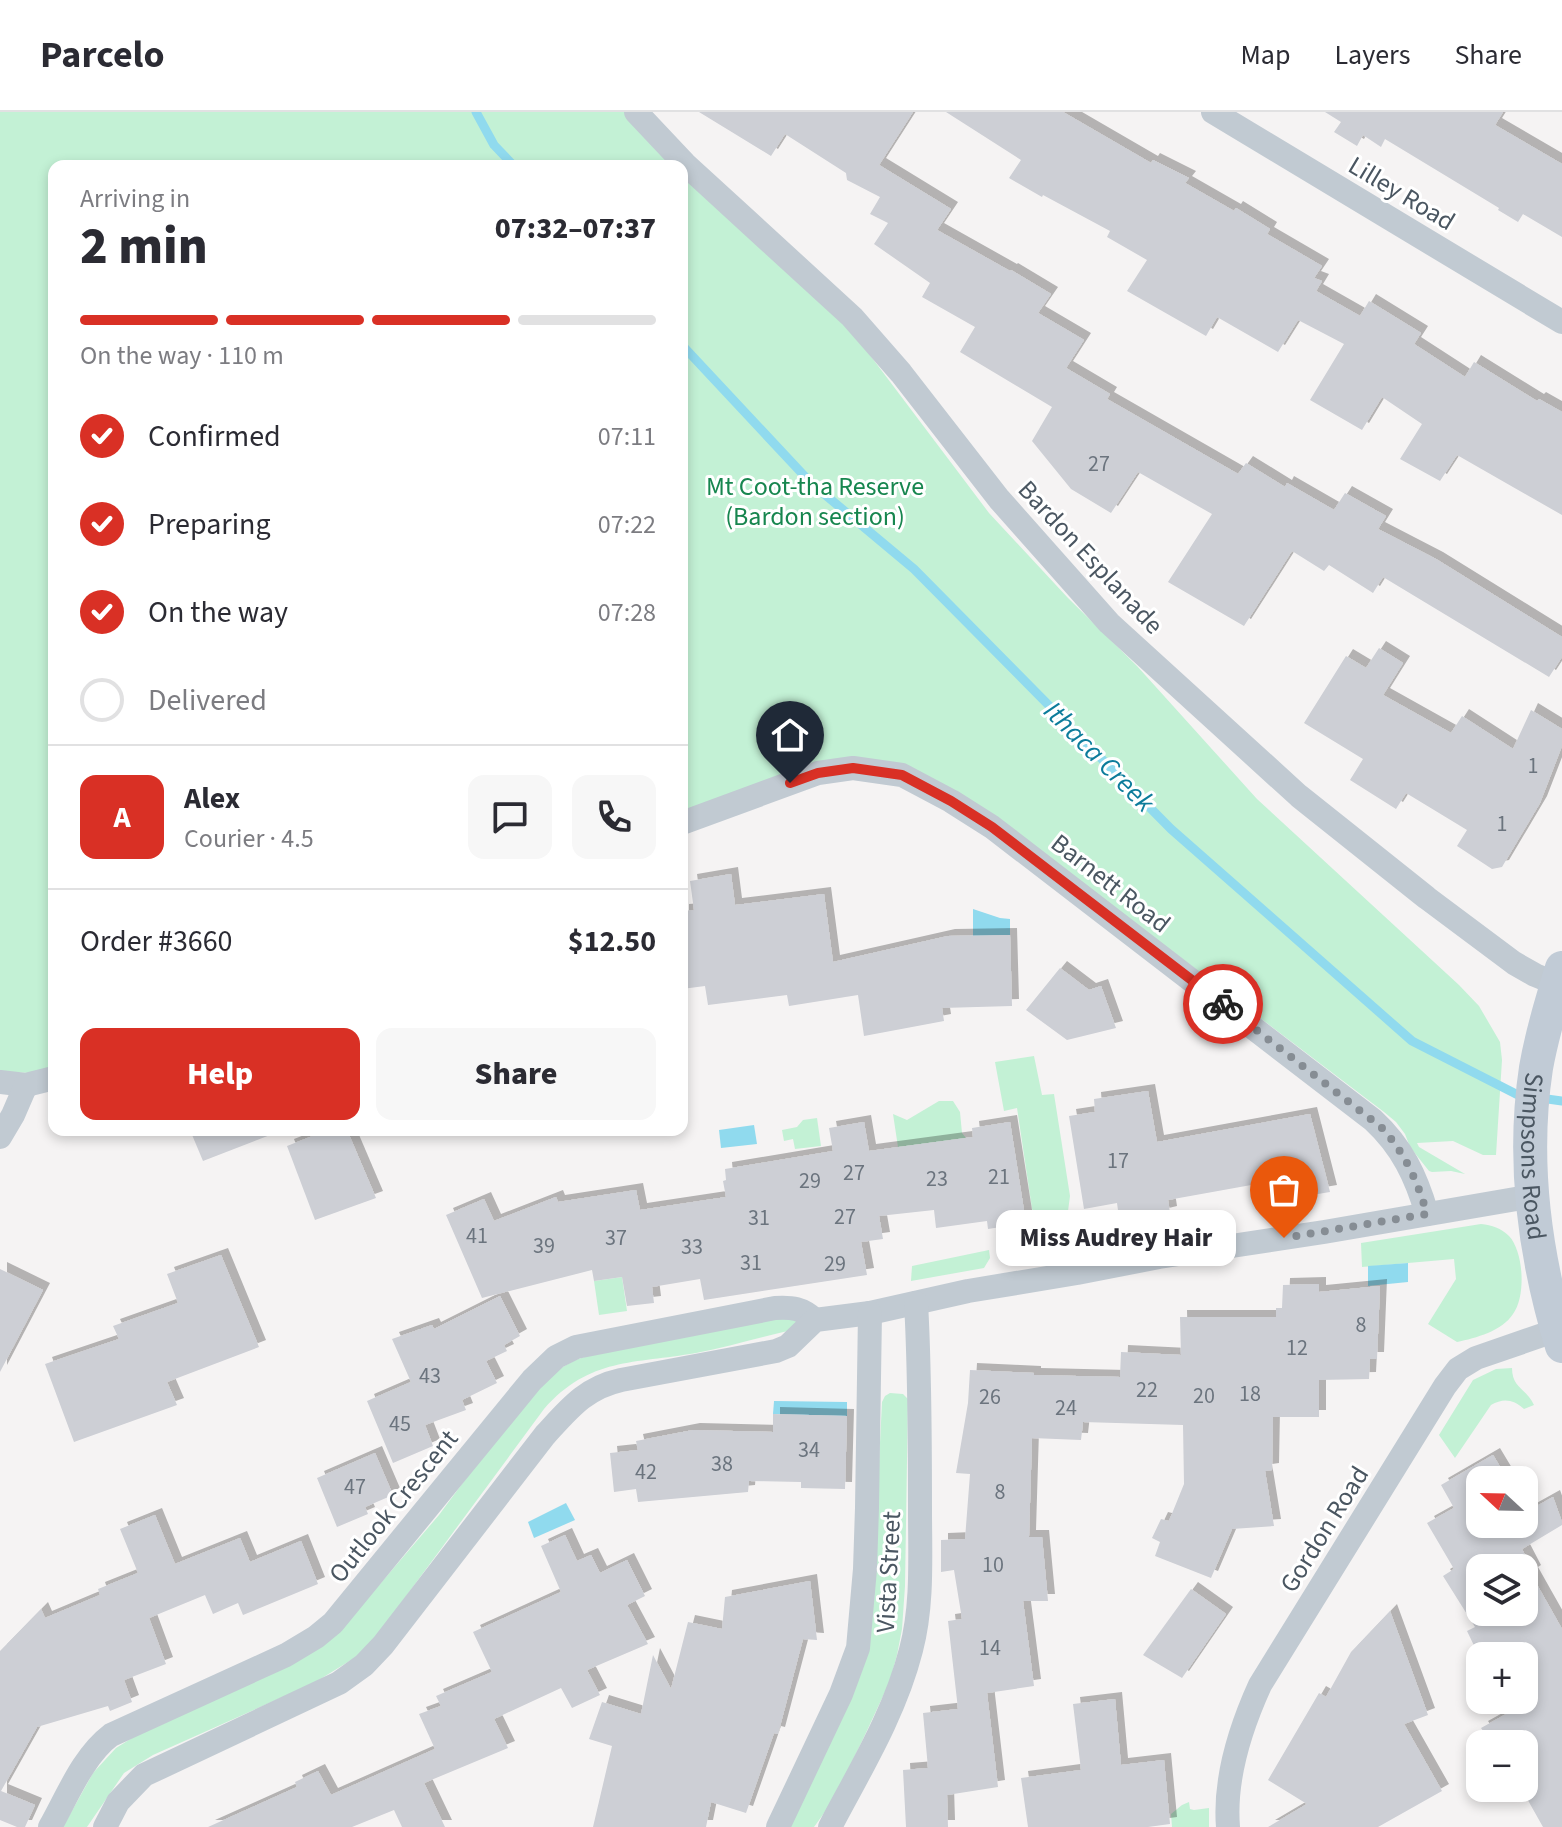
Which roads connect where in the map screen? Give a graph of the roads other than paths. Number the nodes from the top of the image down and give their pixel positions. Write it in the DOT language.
graph roads {
  1 [pos="636,112"];
  2 [pos="1213,112"];
  3 [pos="681,160"];
  4 [pos="688,167"];
  5 [pos="1562,322"];
  6 [pos="688,821"];
  7 [pos="1560,976"];
  8 [pos="48,1080"];
  9 [pos="0,1082"];
  10 [pos="26,1085"];
  11 [pos="0,1137"];
  12 [pos="1533,1196"];
  13 [pos="1427,1214"];
  14 [pos="916,1303"];
  15 [pos="870,1313"];
  16 [pos="815,1320"];
  17 [pos="1559,1338"];
  18 [pos="50,1827"];
  19 [pos="105,1827"];
  20 [pos="778,1827"];
  21 [pos="830,1827"];
  22 [pos="1228,1827"];
  1 -- 3 [label="street, Bardon Esplanade"];
  2 -- 5 [label="street, Lilley Road"];
  4 -- 7 [label="street, Bardon Esplanade"];
  6 -- 13 [label="street, Barnett Road"];
  7 -- 12 [label="main road, Simpsons Road"];
  8 -- 10 [label="street"];
  9 -- 10 [label="street"];
  10 -- 11 [label="street"];
  12 -- 13 [label="street, Outlook Crescent"];
  12 -- 17 [label="main road, Simpsons Road"];
  13 -- 14 [label="street, Outlook Crescent"];
  14 -- 15 [label="street, Outlook Crescent"];
  14 -- 21 [label="street, Vista Street"];
  15 -- 16 [label="street, Outlook Crescent"];
  15 -- 20 [label="street, Vista Street"];
  16 -- 18 [label="street, Outlook Crescent"];
  16 -- 19 [label="street"];
  17 -- 22 [label="street, Gordon Road"];
}
